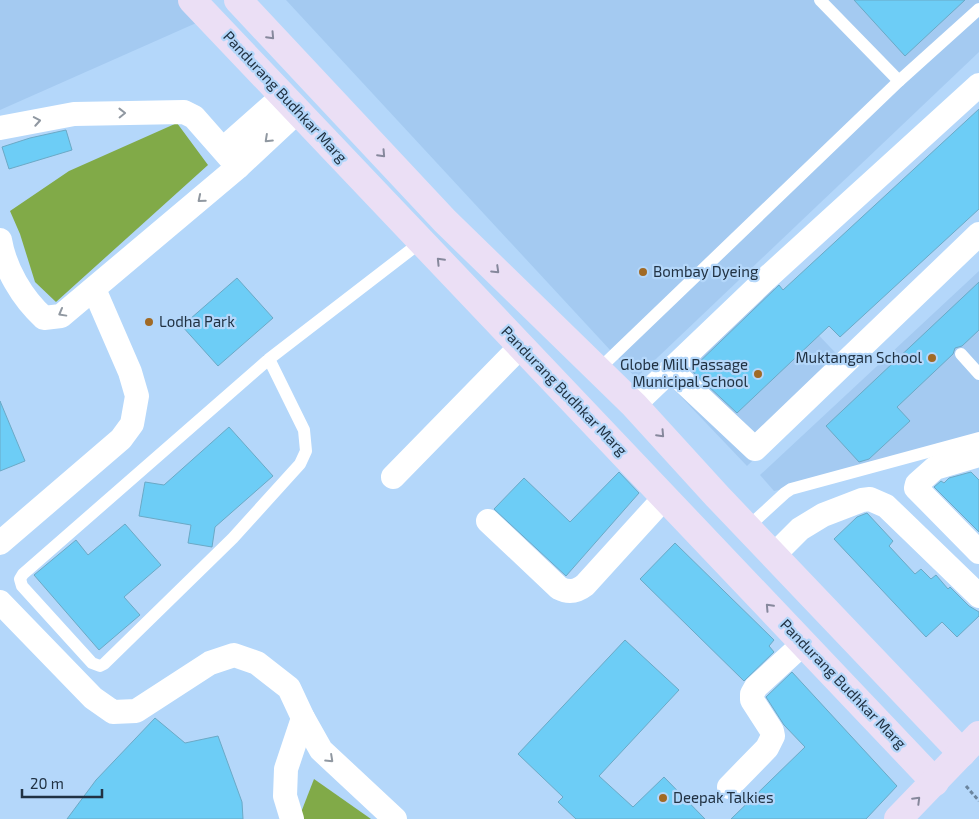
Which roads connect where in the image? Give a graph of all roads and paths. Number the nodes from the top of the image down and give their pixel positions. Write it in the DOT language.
graph roads {
  1 [pos="192,0"];
  2 [pos="238,0"];
  3 [pos="820,0"];
  4 [pos="979,9"];
  5 [pos="899,81"];
  6 [pos="976,93"];
  7 [pos="291,103"];
  8 [pos="0,128"];
  9 [pos="223,149"];
  10 [pos="238,167"];
  11 [pos="445,221"];
  12 [pos="979,234"];
  13 [pos="0,240"];
  14 [pos="421,242"];
  15 [pos="94,289"];
  16 [pos="521,346"];
  17 [pos="961,354"];
  18 [pos="269,359"];
  19 [pos="598,370"];
  20 [pos="671,370"];
  21 [pos="979,374"];
  22 [pos="634,405"];
  23 [pos="979,438"];
  24 [pos="979,455"];
  25 [pos="394,477"];
  26 [pos="665,497"];
  27 [pos="488,521"];
  28 [pos="748,527"];
  29 [pos="0,543"];
  30 [pos="979,552"];
  31 [pos="774,556"];
  32 [pos="979,596"];
  33 [pos="0,602"];
  34 [pos="804,643"];
  35 [pos="303,718"];
  36 [pos="970,744"];
  37 [pos="935,782"];
  38 [pos="728,788"];
  39 [pos="292,819"];
  40 [pos="395,819"];
  41 [pos="898,819"];
  1 -- 7 [label="main road, Pandurang Budhkar Marg"];
  2 -- 11 [label="main road, one-way"];
  3 -- 5 [label="lane"];
  4 -- 5 [label="lane"];
  5 -- 19 [label="lane"];
  6 -- 20 [label="street"];
  7 -- 9 [label="street"];
  7 -- 10 [label="street, one-way"];
  7 -- 14 [label="main road, Pandurang Budhkar Marg"];
  8 -- 9 [label="street, one-way"];
  9 -- 10 [label="street"];
  10 -- 15 [label="street, one-way"];
  11 -- 14 [label="street"];
  11 -- 19 [label="main road, one-way"];
  12 -- 20 [label="street"];
  15 -- 13 [label="street, one-way"];
  16 -- 14 [label="main road, Pandurang Budhkar Marg, one-way"];
  14 -- 18 [label="lane"];
  15 -- 29 [label="street"];
  16 -- 25 [label="street"];
  16 -- 26 [label="main road, Pandurang Budhkar Marg"];
  17 -- 21 [label="lane"];
  18 -- 18 [label="lane"];
  19 -- 22 [label="main road"];
  20 -- 22 [label="street"];
  22 -- 28 [label="main road, one-way"];
  23 -- 28 [label="lane"];
  24 -- 30 [label="street"];
  26 -- 27 [label="street"];
  34 -- 26 [label="main road, Pandurang Budhkar Marg, one-way"];
  28 -- 31 [label="main road"];
  31 -- 32 [label="street"];
  31 -- 36 [label="main road"];
  33 -- 35 [label="street"];
  34 -- 37 [label="main road, Pandurang Budhkar Marg"];
  34 -- 38 [label="street"];
  35 -- 39 [label="street"];
  35 -- 40 [label="street, one-way"];
  36 -- 37 [label="main road"];
  41 -- 37 [label="main road, one-way"];
}
